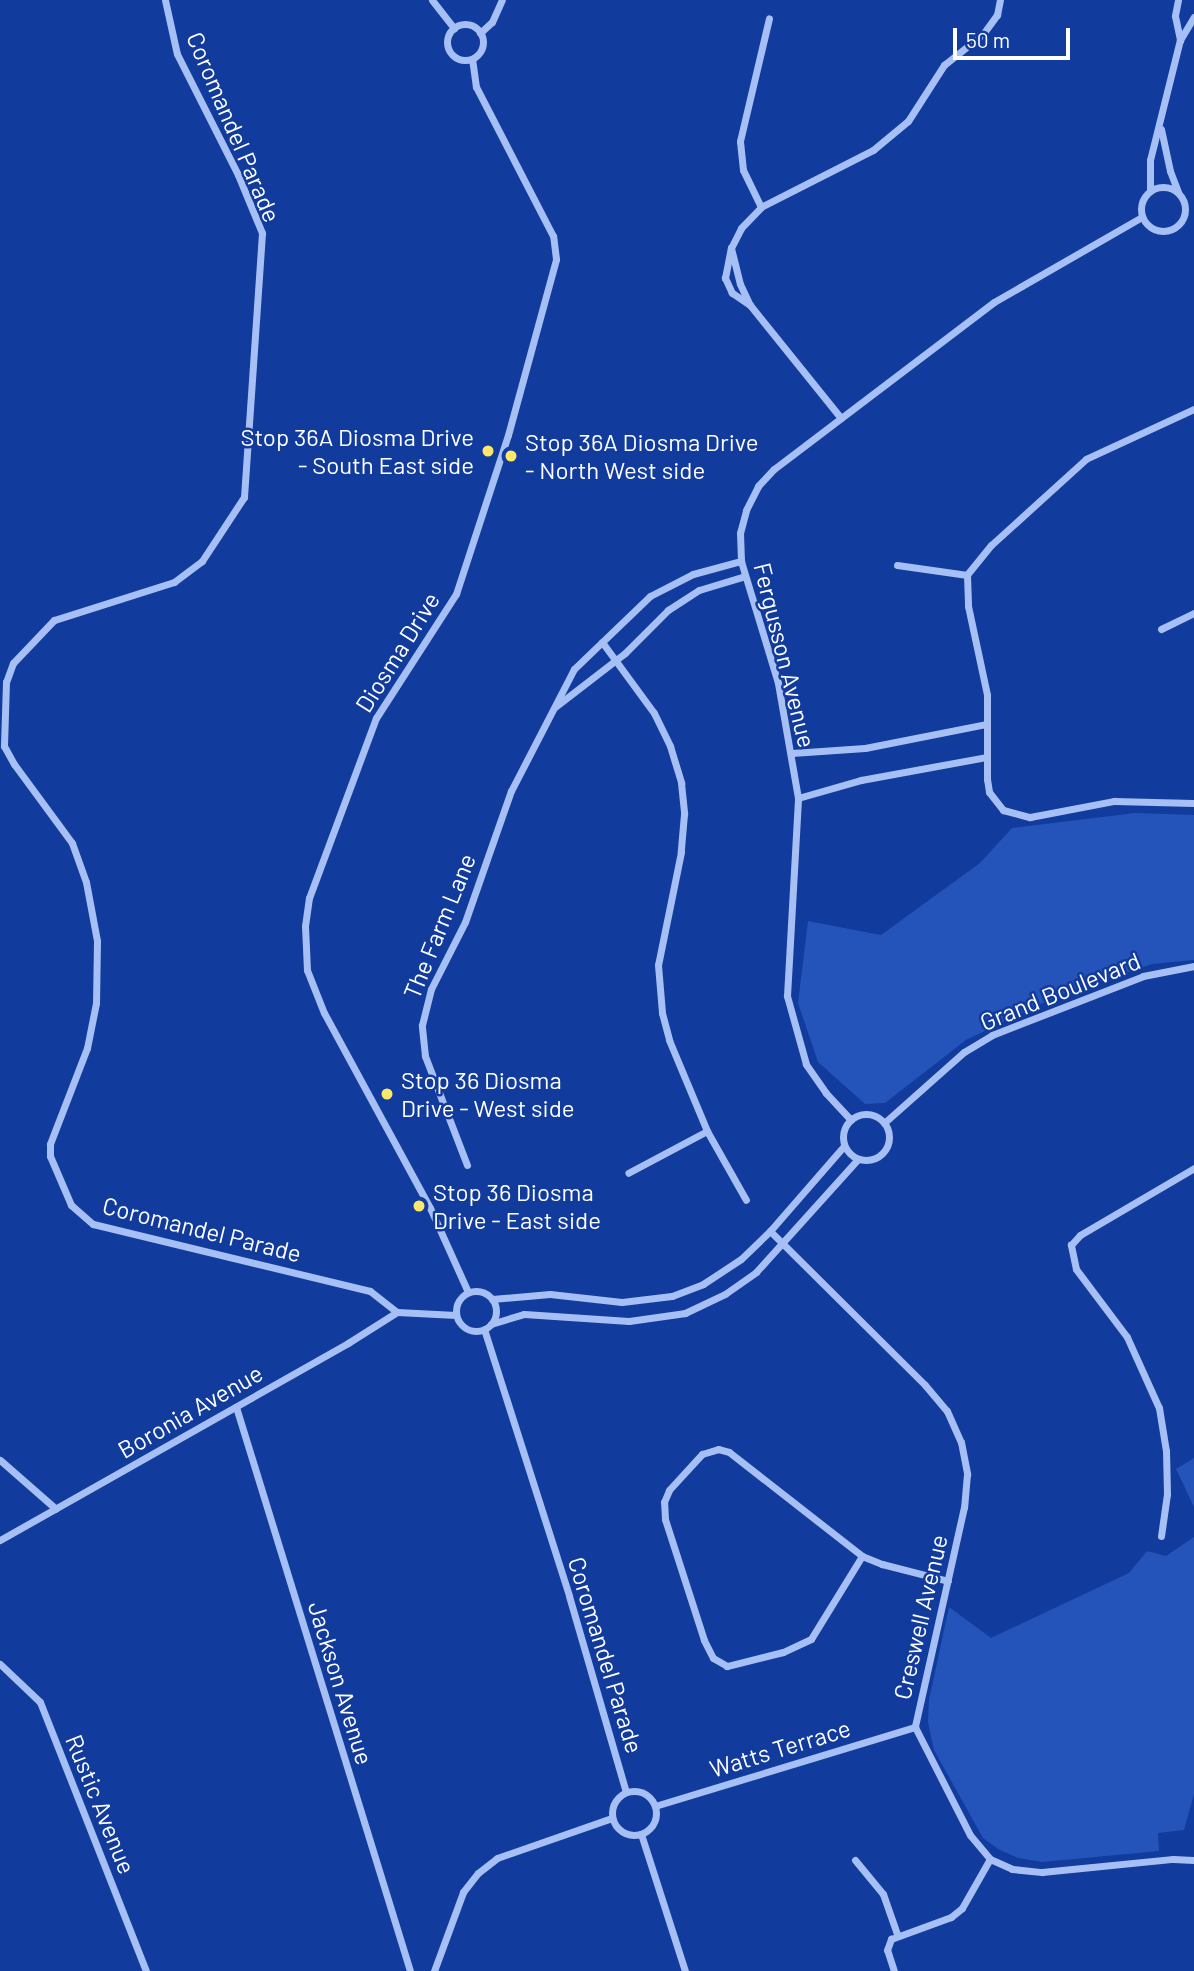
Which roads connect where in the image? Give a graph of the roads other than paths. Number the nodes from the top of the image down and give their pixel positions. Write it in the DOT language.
graph roads {
  1 [pos="165,0"];
  2 [pos="432,0"];
  3 [pos="502,0"];
  4 [pos="1000,0"];
  5 [pos="1178,0"];
  6 [pos="1194,17"];
  7 [pos="769,18"];
  8 [pos="454,28"];
  9 [pos="480,33"];
  10 [pos="1180,40"];
  11 [pos="472,59"];
  12 [pos="1160,129"];
  13 [pos="1150,191"];
  14 [pos="1179,193"];
  15 [pos="1194,201"];
  16 [pos="1185,202"];
  17 [pos="761,207"];
  18 [pos="1142,217"];
  19 [pos="731,248"];
  20 [pos="750,304"];
  21 [pos="1194,409"];
  22 [pos="841,418"];
  23 [pos="741,561"];
  24 [pos="897,565"];
  25 [pos="967,575"];
  26 [pos="745,576"];
  27 [pos="1194,613"];
  28 [pos="1161,629"];
  29 [pos="602,642"];
  30 [pos="616,661"];
  31 [pos="554,708"];
  32 [pos="986,724"];
  33 [pos="792,753"];
  34 [pos="986,757"];
  35 [pos="798,798"];
  36 [pos="1194,803"];
  37 [pos="1194,966"];
  38 [pos="851,1120"];
  39 [pos="884,1123"];
  40 [pos="707,1131"];
  41 [pos="844,1146"];
  42 [pos="858,1159"];
  43 [pos="467,1165"];
  44 [pos="1194,1168"];
  45 [pos="628,1173"];
  46 [pos="747,1200"];
  47 [pos="770,1231"];
  48 [pos="783,1243"];
  49 [pos="468,1292"];
  50 [pos="492,1299"];
  51 [pos="397,1312"];
  52 [pos="456,1315"];
  53 [pos="492,1324"];
  54 [pos="484,1329"];
  55 [pos="236,1407"];
  56 [pos="0,1460"];
  57 [pos="56,1509"];
  58 [pos="1161,1536"];
  59 [pos="0,1540"];
  60 [pos="862,1556"];
  61 [pos="948,1581"];
  62 [pos="0,1664"];
  63 [pos="915,1727"];
  64 [pos="626,1792"];
  65 [pos="655,1806"];
  66 [pos="612,1818"];
  67 [pos="641,1833"];
  68 [pos="990,1859"];
  69 [pos="855,1860"];
  70 [pos="1194,1860"];
  71 [pos="897,1934"];
  72 [pos="146,1971"];
  73 [pos="410,1971"];
  74 [pos="434,1971"];
  75 [pos="685,1971"];
  76 [pos="894,1971"];
  1 -- 51 [label="street, Coromandel Parade"];
  2 -- 8 [label="street"];
  3 -- 9 [label="street"];
  4 -- 17 [label="street"];
  5 -- 10 [label="street"];
  6 -- 10 [label="street"];
  7 -- 17 [label="street"];
  8 -- 9 [label="street"];
  8 -- 11 [label="street"];
  9 -- 11 [label="street"];
  10 -- 12 [label="street"];
  11 -- 49 [label="street, Diosma Drive"];
  12 -- 13 [label="street"];
  12 -- 14 [label="street"];
  13 -- 14 [label="street"];
  13 -- 18 [label="street"];
  14 -- 16 [label="street"];
  15 -- 16 [label="street"];
  16 -- 18 [label="street"];
  17 -- 19 [label="street"];
  18 -- 22 [label="street, Fergusson Avenue"];
  19 -- 20 [label="street"];
  19 -- 20 [label="street"];
  20 -- 22 [label="street"];
  21 -- 25 [label="street"];
  22 -- 23 [label="street, Fergusson Avenue"];
  23 -- 26 [label="street, Fergusson Avenue"];
  23 -- 29 [label="street, The Farm Lane"];
  24 -- 25 [label="street"];
  25 -- 32 [label="street"];
  26 -- 30 [label="street, The Farm Lane"];
  26 -- 33 [label="street, Fergusson Avenue"];
  27 -- 28 [label="street"];
  29 -- 30 [label="street"];
  29 -- 31 [label="street, The Farm Lane"];
  30 -- 31 [label="street, The Farm Lane"];
  30 -- 40 [label="street"];
  31 -- 43 [label="street, The Farm Lane"];
  32 -- 33 [label="street"];
  32 -- 34 [label="street"];
  33 -- 35 [label="street, Fergusson Avenue"];
  34 -- 35 [label="street"];
  34 -- 36 [label="street"];
  35 -- 38 [label="street, Fergusson Avenue"];
  37 -- 39 [label="street, Grand Boulevard"];
  38 -- 39 [label="street"];
  38 -- 41 [label="street"];
  39 -- 42 [label="street"];
  40 -- 45 [label="street"];
  40 -- 46 [label="street"];
  41 -- 42 [label="street"];
  41 -- 47 [label="street"];
  42 -- 48 [label="street"];
  44 -- 58 [label="street"];
  47 -- 48 [label="street, Creswell Avenue"];
  47 -- 50 [label="street"];
  48 -- 53 [label="street"];
  48 -- 61 [label="street, Creswell Avenue"];
  49 -- 50 [label="street"];
  49 -- 52 [label="street"];
  50 -- 53 [label="street"];
  51 -- 52 [label="street"];
  51 -- 55 [label="street, Boronia Avenue"];
  52 -- 54 [label="street"];
  53 -- 54 [label="street"];
  54 -- 64 [label="street, Coromandel Parade"];
  55 -- 57 [label="street, Boronia Avenue"];
  55 -- 73 [label="street, Jackson Avenue"];
  56 -- 57 [label="street"];
  57 -- 59 [label="street, Boronia Avenue"];
  60 -- 60 [label="street"];
  60 -- 61 [label="street"];
  61 -- 63 [label="street, Creswell Avenue"];
  62 -- 72 [label="street, Rustic Avenue"];
  63 -- 65 [label="street, Watts Terrace"];
  63 -- 68 [label="street, Creswell Avenue"];
  64 -- 65 [label="street"];
  64 -- 66 [label="street"];
  65 -- 67 [label="street"];
  66 -- 67 [label="street"];
  66 -- 74 [label="street"];
  67 -- 75 [label="street"];
  68 -- 70 [label="street"];
  68 -- 71 [label="street"];
  69 -- 71 [label="street"];
  71 -- 76 [label="street"];
}
